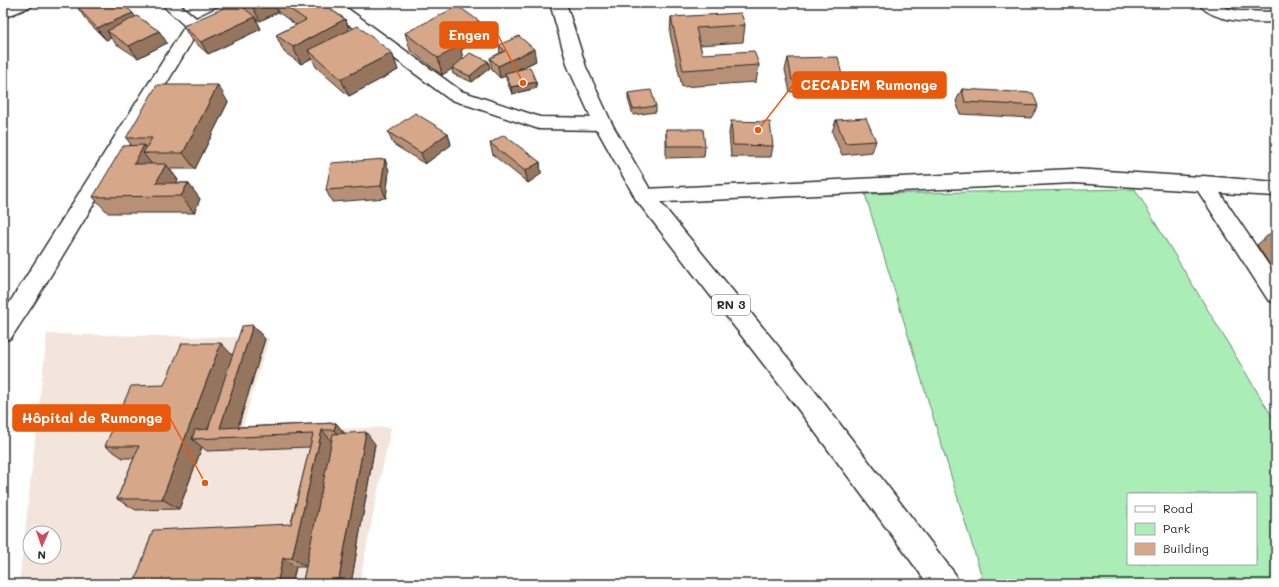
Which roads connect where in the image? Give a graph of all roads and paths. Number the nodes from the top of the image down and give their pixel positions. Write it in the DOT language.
graph roads {
  1 [pos="26,3"];
  2 [pos="168,3"];
  3 [pos="239,3"];
  4 [pos="330,3"];
  5 [pos="558,3"];
  6 [pos="1206,3"];
  7 [pos="3,13"];
  8 [pos="1276,17"];
  9 [pos="194,25"];
  10 [pos="603,124"];
  11 [pos="1203,183"];
  12 [pos="1276,189"];
  13 [pos="644,196"];
  14 [pos="1276,294"];
  15 [pos="3,331"];
  16 [pos="945,584"];
  1 -- 7 [label="main road"];
  2 -- 9 [label="main road"];
  3 -- 9 [label="main road"];
  4 -- 10 [label="main road"];
  5 -- 10 [label="main road, RN 3"];
  6 -- 8 [label="main road"];
  9 -- 15 [label="main road"];
  10 -- 13 [label="main road, RN 3"];
  11 -- 12 [label="main road"];
  11 -- 13 [label="main road"];
  11 -- 14 [label="main road"];
  13 -- 16 [label="main road, RN 3"];
}
